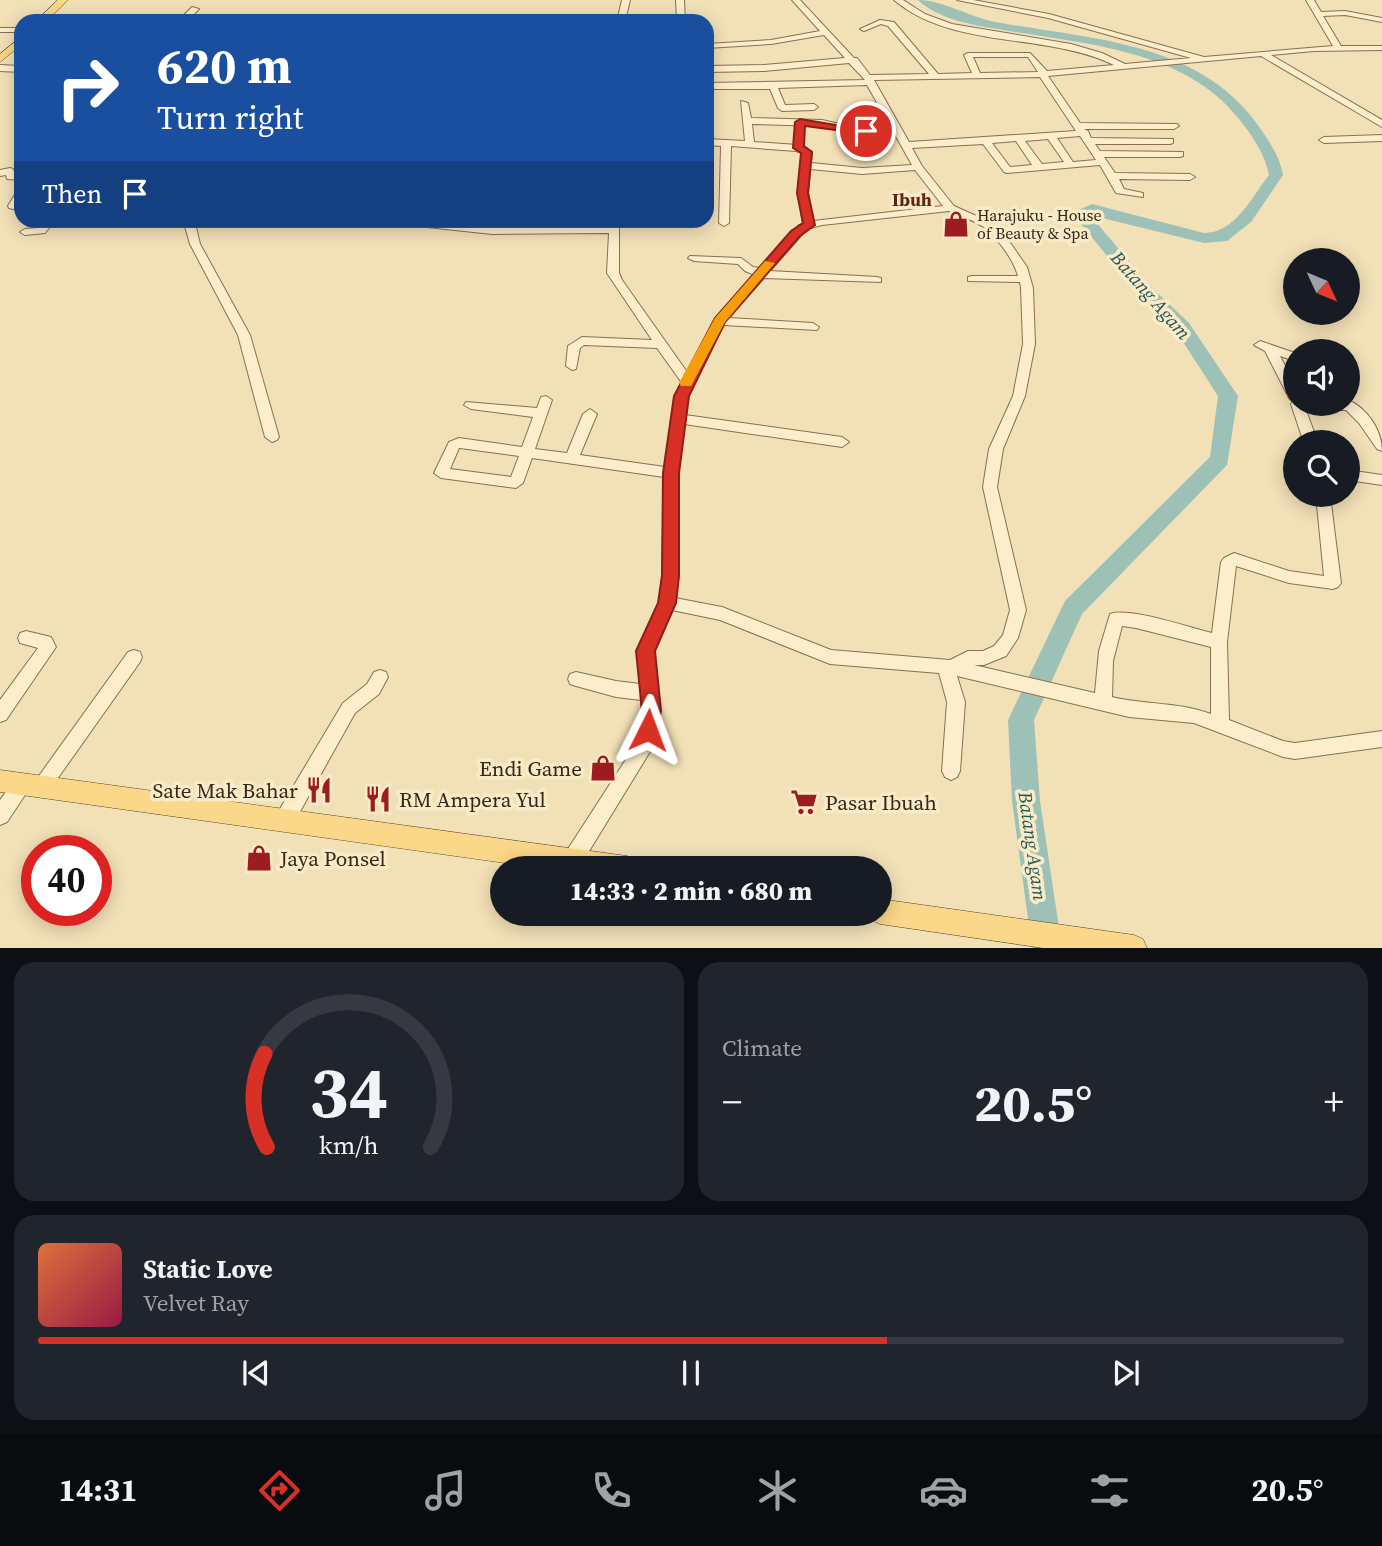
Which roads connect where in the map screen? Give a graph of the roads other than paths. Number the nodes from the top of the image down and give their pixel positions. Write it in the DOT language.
graph roads {
  1 [pos="62,0"];
  2 [pos="898,0"];
  3 [pos="961,0"];
  4 [pos="1310,0"];
  5 [pos="802,1"];
  6 [pos="195,9"];
  7 [pos="48,14"];
  8 [pos="190,14"];
  9 [pos="1321,14"];
  10 [pos="1382,20"];
  11 [pos="864,29"];
  12 [pos="827,32"];
  13 [pos="14,46"];
  14 [pos="714,46"];
  15 [pos="1338,48"];
  16 [pos="1382,48"];
  17 [pos="1264,55"];
  18 [pos="0,59"];
  19 [pos="854,60"];
  20 [pos="1209,60"];
  21 [pos="1125,67"];
  22 [pos="714,69"];
  23 [pos="1043,73"];
  24 [pos="977,75"];
  25 [pos="935,76"];
  26 [pos="869,80"];
  27 [pos="714,86"];
  28 [pos="774,86"];
  29 [pos="744,103"];
  30 [pos="814,107"];
  31 [pos="747,121"];
  32 [pos="800,122"];
  33 [pos="1382,124"];
  34 [pos="1174,126"];
  35 [pos="866,131"];
  36 [pos="1085,134"];
  37 [pos="1051,136"];
  38 [pos="1018,138"];
  39 [pos="1382,138"];
  40 [pos="1324,139"];
  41 [pos="986,141"];
  42 [pos="1170,141"];
  43 [pos="714,142"];
  44 [pos="726,143"];
  45 [pos="750,145"];
  46 [pos="905,145"];
  47 [pos="798,148"];
  48 [pos="1180,154"];
  49 [pos="1101,158"];
  50 [pos="1069,163"];
  51 [pos="807,166"];
  52 [pos="1038,166"];
  53 [pos="918,167"];
  54 [pos="0,173"];
  55 [pos="1112,176"];
  56 [pos="14,177"];
  57 [pos="1191,177"];
  58 [pos="1139,195"];
  59 [pos="950,208"];
  60 [pos="724,223"];
  61 [pos="809,225"];
  62 [pos="43,228"];
  63 [pos="190,228"];
  64 [pos="464,228"];
  65 [pos="554,228"];
  66 [pos="615,228"];
  67 [pos="25,232"];
  68 [pos="694,258"];
  69 [pos="761,273"];
  70 [pos="972,279"];
  71 [pos="1024,279"];
  72 [pos="877,280"];
  73 [pos="720,321"];
  74 [pos="813,327"];
  75 [pos="658,344"];
  76 [pos="1283,353"];
  77 [pos="572,366"];
  78 [pos="1283,378"];
  79 [pos="687,381"];
  80 [pos="471,405"];
  81 [pos="590,414"];
  82 [pos="1359,416"];
  83 [pos="678,419"];
  84 [pos="272,437"];
  85 [pos="842,442"];
  86 [pos="1382,446"];
  87 [pos="529,452"];
  88 [pos="572,458"];
  89 [pos="671,473"];
  90 [pos="1360,477"];
  91 [pos="1382,480"];
  92 [pos="1324,507"];
  93 [pos="667,603"];
  94 [pos="26,638"];
  95 [pos="1219,642"];
  96 [pos="134,657"];
  97 [pos="949,667"];
  98 [pos="380,677"];
  99 [pos="576,679"];
  100 [pos="649,692"];
  101 [pos="1104,703"];
  102 [pos="0,714"];
  103 [pos="1220,724"];
  104 [pos="1382,739"];
  105 [pos="951,771"];
  106 [pos="22,783"];
  107 [pos="0,816"];
  108 [pos="285,818"];
  109 [pos="547,856"];
  110 [pos="575,856"];
  111 [pos="892,913"];
  112 [pos="1134,947"];
  1 -- 7 [label="main road"];
  2 -- 21 [label="street"];
  3 -- 20 [label="street"];
  4 -- 9 [label="street"];
  5 -- 12 [label="street"];
  6 -- 8 [label="street"];
  9 -- 10 [label="street"];
  9 -- 15 [label="street"];
  11 -- 25 [label="street"];
  12 -- 14 [label="street"];
  12 -- 19 [label="street"];
  13 -- 18 [label="main road"];
  15 -- 16 [label="street"];
  15 -- 17 [label="street"];
  17 -- 20 [label="street"];
  17 -- 33 [label="street"];
  19 -- 22 [label="street"];
  19 -- 26 [label="street"];
  20 -- 21 [label="street"];
  21 -- 23 [label="street"];
  23 -- 24 [label="street"];
  23 -- 24 [label="street"];
  23 -- 36 [label="street"];
  24 -- 25 [label="street"];
  25 -- 26 [label="street"];
  26 -- 28 [label="street"];
  26 -- 46 [label="street"];
  27 -- 28 [label="street"];
  28 -- 30 [label="street"];
  29 -- 31 [label="street"];
  31 -- 32 [label="street"];
  31 -- 45 [label="street"];
  32 -- 35 [label="street"];
  32 -- 47 [label="street"];
  34 -- 36 [label="street"];
  36 -- 37 [label="street"];
  36 -- 42 [label="street"];
  36 -- 49 [label="street"];
  37 -- 38 [label="street"];
  37 -- 50 [label="street"];
  38 -- 41 [label="street"];
  38 -- 52 [label="street"];
  39 -- 40 [label="street"];
  41 -- 46 [label="street"];
  41 -- 52 [label="street"];
  43 -- 44 [label="street"];
  44 -- 45 [label="street"];
  44 -- 60 [label="street"];
  45 -- 47 [label="street"];
  46 -- 53 [label="street"];
  47 -- 51 [label="street"];
  48 -- 49 [label="street"];
  49 -- 50 [label="street"];
  49 -- 55 [label="street"];
  50 -- 52 [label="street"];
  51 -- 53 [label="street"];
  51 -- 61 [label="street"];
  53 -- 59 [label="street"];
  54 -- 56 [label="street"];
  55 -- 57 [label="street"];
  55 -- 58 [label="street"];
  59 -- 61 [label="street"];
  59 -- 71 [label="street"];
  61 -- 69 [label="street"];
  62 -- 67 [label="street"];
  63 -- 84 [label="street"];
  64 -- 65 [label="street"];
  66 -- 75 [label="street"];
  68 -- 69 [label="street"];
  69 -- 72 [label="street"];
  69 -- 73 [label="street"];
  70 -- 71 [label="street"];
  71 -- 97 [label="street"];
  73 -- 74 [label="street"];
  73 -- 79 [label="street"];
  75 -- 77 [label="street"];
  75 -- 79 [label="street"];
  76 -- 78 [label="street"];
  79 -- 83 [label="street"];
  80 -- 87 [label="street"];
  81 -- 88 [label="street"];
  82 -- 86 [label="street"];
  83 -- 85 [label="street"];
  83 -- 89 [label="street"];
  87 -- 87 [label="street"];
  87 -- 88 [label="street"];
  88 -- 89 [label="street"];
  89 -- 93 [label="street"];
  90 -- 91 [label="street"];
  92 -- 95 [label="street"];
  93 -- 97 [label="street"];
  93 -- 100 [label="street"];
  94 -- 102 [label="street"];
  95 -- 101 [label="street"];
  95 -- 103 [label="street"];
  96 -- 106 [label="street"];
  97 -- 101 [label="street"];
  97 -- 105 [label="street"];
  98 -- 108 [label="street"];
  99 -- 100 [label="street"];
  100 -- 110 [label="street"];
  101 -- 103 [label="street"];
  103 -- 104 [label="street"];
  106 -- 107 [label="street"];
  106 -- 108 [label="main road"];
  108 -- 109 [label="main road"];
  111 -- 112 [label="main road"];
}
